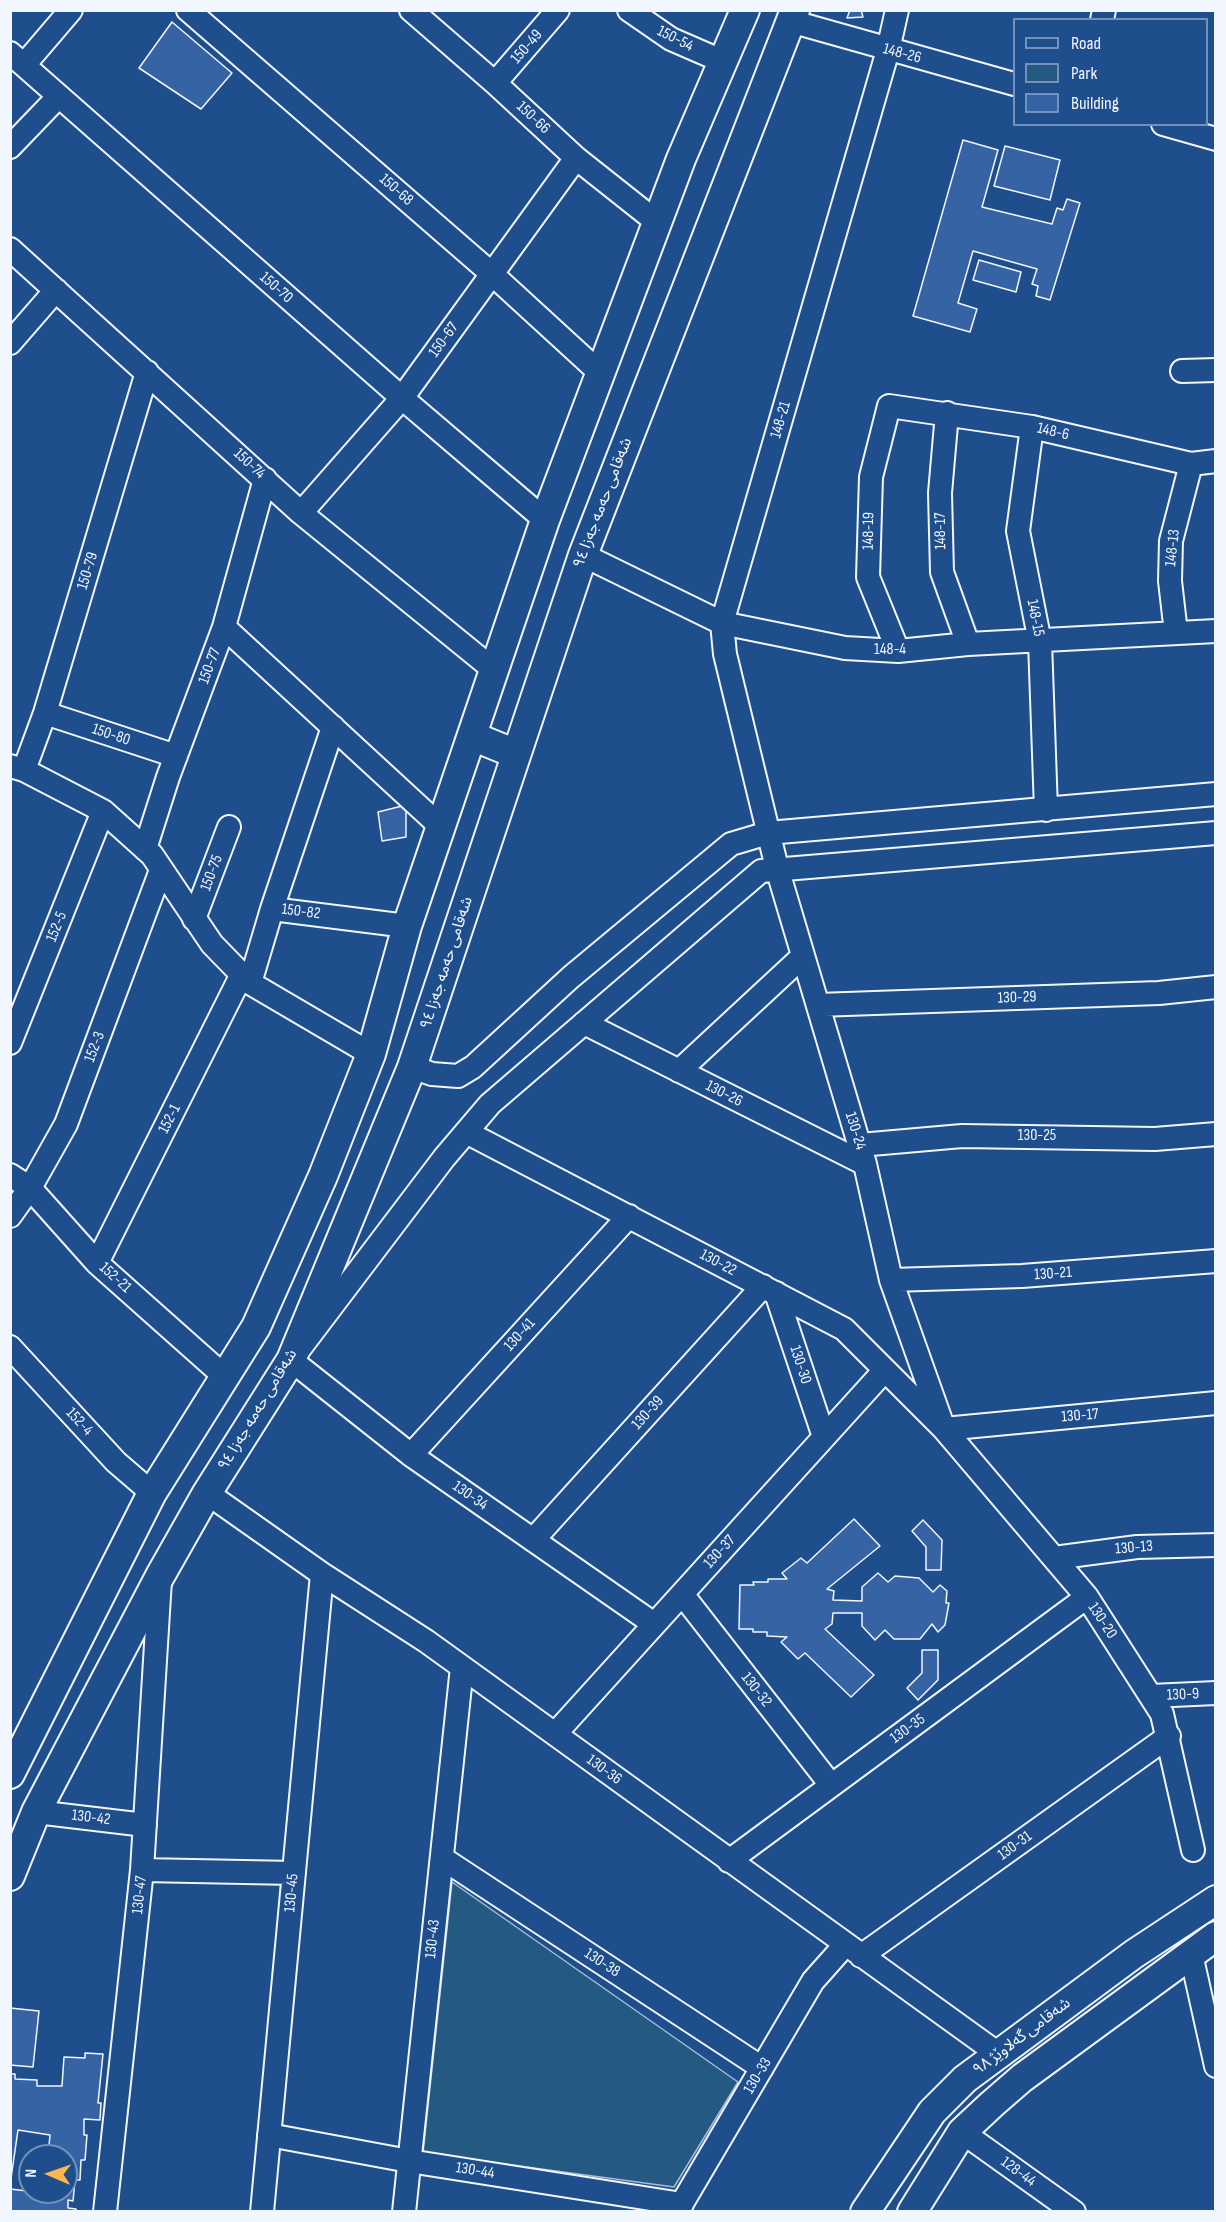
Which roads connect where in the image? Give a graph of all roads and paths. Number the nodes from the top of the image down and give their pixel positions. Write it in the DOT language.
graph roads {
  1 [pos="70,10"];
  2 [pos="188,10"];
  3 [pos="411,10"];
  4 [pos="558,10"];
  5 [pos="629,10"];
  6 [pos="745,10"];
  7 [pos="897,10"];
  8 [pos="793,16"];
  9 [pos="888,50"];
  10 [pos="17,59"];
  11 [pos="724,62"];
  12 [pos="495,83"];
  13 [pos="1013,84"];
  14 [pos="59,96"];
  15 [pos="1170,126"];
  16 [pos="1215,139"];
  17 [pos="10,147"];
  18 [pos="576,158"];
  19 [pos="658,223"];
  20 [pos="10,249"];
  21 [pos="492,274"];
  22 [pos="56,290"];
  23 [pos="10,343"];
  24 [pos="1215,370"];
  25 [pos="1182,371"];
  26 [pos="147,372"];
  27 [pos="600,373"];
  28 [pos="402,399"];
  29 [pos="889,406"];
  30 [pos="947,413"];
  31 [pos="1032,427"];
  32 [pos="1215,461"];
  33 [pos="1191,464"];
  34 [pos="265,479"];
  35 [pos="301,513"];
  36 [pos="545,520"];
  37 [pos="583,555"];
  38 [pos="722,623"];
  39 [pos="224,627"];
  40 [pos="1215,631"];
  41 [pos="1176,633"];
  42 [pos="1040,642"];
  43 [pos="968,644"];
  44 [pos="898,651"];
  45 [pos="494,670"];
  46 [pos="45,713"];
  47 [pos="333,727"];
  48 [pos="472,736"];
  49 [pos="516,754"];
  50 [pos="176,756"];
  51 [pos="17,768"];
  52 [pos="1215,794"];
  53 [pos="1046,810"];
  54 [pos="103,811"];
  55 [pos="229,827"];
  56 [pos="441,827"];
  57 [pos="768,833"];
  58 [pos="1215,833"];
  59 [pos="145,849"];
  60 [pos="777,868"];
  61 [pos="161,870"];
  62 [pos="272,909"];
  63 [pos="195,919"];
  64 [pos="407,926"];
  65 [pos="803,956"];
  66 [pos="246,978"];
  67 [pos="1215,987"];
  68 [pos="818,1005"];
  69 [pos="584,1023"];
  70 [pos="10,1043"];
  71 [pos="371,1054"];
  72 [pos="412,1067"];
  73 [pos="679,1071"];
  74 [pos="466,1132"];
  75 [pos="1215,1134"];
  76 [pos="862,1155"];
  77 [pos="10,1175"];
  78 [pos="30,1188"];
  79 [pos="10,1216"];
  80 [pos="628,1216"];
  81 [pos="1215,1261"];
  82 [pos="97,1263"];
  83 [pos="891,1280"];
  84 [pos="770,1290"];
  85 [pos="10,1347"];
  86 [pos="291,1360"];
  87 [pos="885,1370"];
  88 [pos="224,1376"];
  89 [pos="1215,1404"];
  90 [pos="944,1429"];
  91 [pos="824,1437"];
  92 [pos="411,1455"];
  93 [pos="152,1493"];
  94 [pos="207,1494"];
  95 [pos="533,1540"];
  96 [pos="1215,1545"];
  97 [pos="1053,1558"];
  98 [pos="322,1574"];
  99 [pos="160,1576"];
  100 [pos="682,1594"];
  101 [pos="1087,1597"];
  102 [pos="654,1624"];
  103 [pos="462,1667"];
  104 [pos="1215,1694"];
  105 [pos="1151,1696"];
  106 [pos="555,1734"];
  107 [pos="1169,1736"];
  108 [pos="10,1774"];
  109 [pos="831,1785"];
  110 [pos="36,1812"];
  111 [pos="145,1826"];
  112 [pos="1193,1850"];
  113 [pos="442,1858"];
  114 [pos="729,1861"];
  115 [pos="142,1870"];
  116 [pos="294,1873"];
  117 [pos="10,1876"];
  118 [pos="1215,1900"];
  119 [pos="1215,1936"];
  120 [pos="853,1951"];
  121 [pos="1134,1954"];
  122 [pos="1191,1954"];
  123 [pos="1152,1981"];
  124 [pos="997,2053"];
  125 [pos="1215,2066"];
  126 [pos="762,2068"];
  127 [pos="962,2132"];
  128 [pos="269,2135"];
  129 [pos="409,2161"];
  130 [pos="679,2208"];
  131 [pos="105,2211"];
  132 [pos="262,2211"];
  133 [pos="404,2211"];
  134 [pos="865,2211"];
  135 [pos="912,2211"];
  136 [pos="1074,2211"];
  1 -- 10 [label="street"];
  2 -- 21 [label="street, 150-68"];
  3 -- 12 [label="street, 150-66"];
  4 -- 12 [label="street, 150-49"];
  5 -- 11 [label="street, 150-54"];
  6 -- 11 [label="main road"];
  7 -- 9 [label="street, 148-21"];
  8 -- 9 [label="street, 148-26"];
  8 -- 37 [label="main road, شەقامی حەمە جەزا ٩٤"];
  9 -- 13 [label="street, 148-26"];
  9 -- 38 [label="street, 148-21"];
  10 -- 14 [label="street, 150-70"];
  11 -- 19 [label="main road"];
  12 -- 18 [label="street, 150-66"];
  14 -- 17 [label="street"];
  14 -- 28 [label="street, 150-70"];
  15 -- 16 [label="street"];
  18 -- 19 [label="street, 150-66"];
  18 -- 21 [label="street, 150-67"];
  19 -- 27 [label="main road"];
  20 -- 22 [label="street, 150-74"];
  21 -- 27 [label="street, 150-68"];
  21 -- 28 [label="street, 150-67"];
  22 -- 23 [label="street"];
  22 -- 26 [label="street, 150-74"];
  24 -- 25 [label="street"];
  26 -- 34 [label="street, 150-74"];
  26 -- 46 [label="street, 150-79"];
  27 -- 36 [label="main road"];
  28 -- 35 [label="street, 150-67"];
  28 -- 36 [label="street, 150-70"];
  29 -- 30 [label="street, 148-6"];
  29 -- 44 [label="street, 148-19"];
  30 -- 31 [label="street, 148-6"];
  30 -- 43 [label="street, 148-17"];
  31 -- 33 [label="street, 148-6"];
  31 -- 42 [label="street, 148-15"];
  32 -- 33 [label="street, 148-6"];
  33 -- 41 [label="street, 148-13"];
  34 -- 35 [label="street, 150-74"];
  34 -- 39 [label="street, 150-77"];
  35 -- 45 [label="street, 150-74"];
  36 -- 45 [label="main road"];
  37 -- 38 [label="street, 148-4"];
  37 -- 49 [label="main road, شەقامی حەمە جەزا ٩٤"];
  38 -- 44 [label="street, 148-4"];
  38 -- 57 [label="street, 148-21"];
  39 -- 47 [label="street"];
  39 -- 50 [label="street, 150-77"];
  40 -- 41 [label="street, 148-4"];
  41 -- 42 [label="street, 148-4"];
  42 -- 43 [label="street, 148-4"];
  42 -- 53 [label="street, 148-15"];
  43 -- 44 [label="street, 148-4"];
  45 -- 48 [label="main road"];
  46 -- 50 [label="street, 150-80"];
  46 -- 51 [label="street, 150-79"];
  47 -- 56 [label="street"];
  47 -- 62 [label="street"];
  48 -- 49 [label="main road"];
  48 -- 56 [label="main road"];
  49 -- 72 [label="main road, شەقامی حەمە جەزا ٩٤"];
  50 -- 59 [label="street, 150-77"];
  51 -- 54 [label="street"];
  52 -- 53 [label="street"];
  53 -- 57 [label="street"];
  54 -- 59 [label="street"];
  54 -- 70 [label="street, 152-5"];
  55 -- 63 [label="street, 150-75"];
  56 -- 64 [label="main road"];
  57 -- 60 [label="street, 130-24"];
  57 -- 72 [label="street"];
  58 -- 60 [label="street"];
  59 -- 61 [label="street"];
  60 -- 65 [label="street, 130-24"];
  60 -- 69 [label="street"];
  61 -- 63 [label="street"];
  61 -- 78 [label="street, 152-3"];
  62 -- 64 [label="street, 150-82"];
  62 -- 66 [label="street, 150-82"];
  63 -- 66 [label="street"];
  64 -- 71 [label="main road"];
  65 -- 68 [label="street, 130-24"];
  65 -- 73 [label="street"];
  66 -- 71 [label="street"];
  66 -- 82 [label="street, 152-1"];
  67 -- 68 [label="street, 130-29"];
  68 -- 76 [label="street, 130-24"];
  69 -- 73 [label="street, 130-26"];
  69 -- 74 [label="street"];
  71 -- 88 [label="main road"];
  72 -- 86 [label="main road, شەقامی حەمە جەزا ٩٤"];
  73 -- 76 [label="street, 130-26"];
  74 -- 80 [label="street, 130-22"];
  74 -- 86 [label="street"];
  75 -- 76 [label="street, 130-25"];
  76 -- 83 [label="street, 130-24"];
  77 -- 78 [label="street, 152-21"];
  78 -- 79 [label="street, 152-3"];
  78 -- 82 [label="street, 152-21"];
  80 -- 84 [label="street, 130-22"];
  80 -- 92 [label="street, 130-41"];
  81 -- 83 [label="street, 130-21"];
  82 -- 88 [label="street, 152-21"];
  83 -- 90 [label="street, 130-24"];
  84 -- 87 [label="street, 130-22"];
  84 -- 91 [label="street, 130-30"];
  84 -- 95 [label="street, 130-39"];
  85 -- 93 [label="street, 152-4"];
  86 -- 92 [label="street, 130-34"];
  86 -- 94 [label="main road, شەقامی حەمە جەزا ٩٤"];
  87 -- 90 [label="street, 130-22"];
  87 -- 91 [label="street, 130-37"];
  88 -- 93 [label="main road"];
  89 -- 90 [label="street, 130-17"];
  90 -- 97 [label="street, 130-20"];
  91 -- 100 [label="street, 130-37"];
  92 -- 95 [label="street, 130-34"];
  93 -- 108 [label="main road"];
  94 -- 98 [label="street, 130-36"];
  94 -- 99 [label="main road, شەقامی حەمە جەزا ٩٤"];
  95 -- 102 [label="street, 130-34"];
  96 -- 97 [label="street, 130-13"];
  97 -- 101 [label="street, 130-20"];
  98 -- 103 [label="street, 130-36"];
  98 -- 116 [label="street, 130-45"];
  99 -- 110 [label="main road, شەقامی حەمە جەزا ٩٤"];
  99 -- 111 [label="street, 130-47"];
  100 -- 102 [label="street, 130-37"];
  100 -- 109 [label="street, 130-32"];
  101 -- 105 [label="street, 130-20"];
  101 -- 109 [label="street, 130-35"];
  102 -- 106 [label="street, 130-37"];
  103 -- 106 [label="street, 130-36"];
  103 -- 113 [label="street, 130-43"];
  104 -- 105 [label="street, 130-9"];
  105 -- 107 [label="street, 130-20"];
  106 -- 114 [label="street, 130-36"];
  107 -- 112 [label="street, 130-20"];
  107 -- 120 [label="street, 130-31"];
  109 -- 114 [label="street, 130-35"];
  110 -- 111 [label="street, 130-42"];
  110 -- 117 [label="main road, شەقامی حەمە جەزا ٩٤"];
  111 -- 115 [label="street, 130-47"];
  113 -- 126 [label="street, 130-38"];
  113 -- 129 [label="street, 130-43"];
  114 -- 120 [label="street, 130-36"];
  115 -- 116 [label="street"];
  115 -- 131 [label="street, 130-47"];
  116 -- 128 [label="street, 130-45"];
  118 -- 121 [label="main road, شەقامی گەلاوێژ ٩٨"];
  119 -- 122 [label="main road, شەقامی گەلاوێژ ٩٨"];
  120 -- 124 [label="street, 130-36"];
  120 -- 126 [label="street, 130-33"];
  121 -- 123 [label="main road"];
  121 -- 124 [label="main road, شەقامی گەلاوێژ ٩٨"];
  122 -- 123 [label="main road, شەقامی گەلاوێژ ٩٨"];
  122 -- 125 [label="street"];
  123 -- 127 [label="main road, شەقامی گەلاوێژ ٩٨"];
  124 -- 134 [label="main road, شەقامی گەلاوێژ ٩٨"];
  126 -- 130 [label="street, 130-33"];
  127 -- 135 [label="main road, شەقامی گەلاوێژ ٩٨"];
  127 -- 136 [label="street, 128-44"];
  128 -- 129 [label="street, 130-44"];
  128 -- 132 [label="street, 130-45"];
  129 -- 130 [label="street, 130-44"];
  129 -- 133 [label="street, 130-43"];
}
